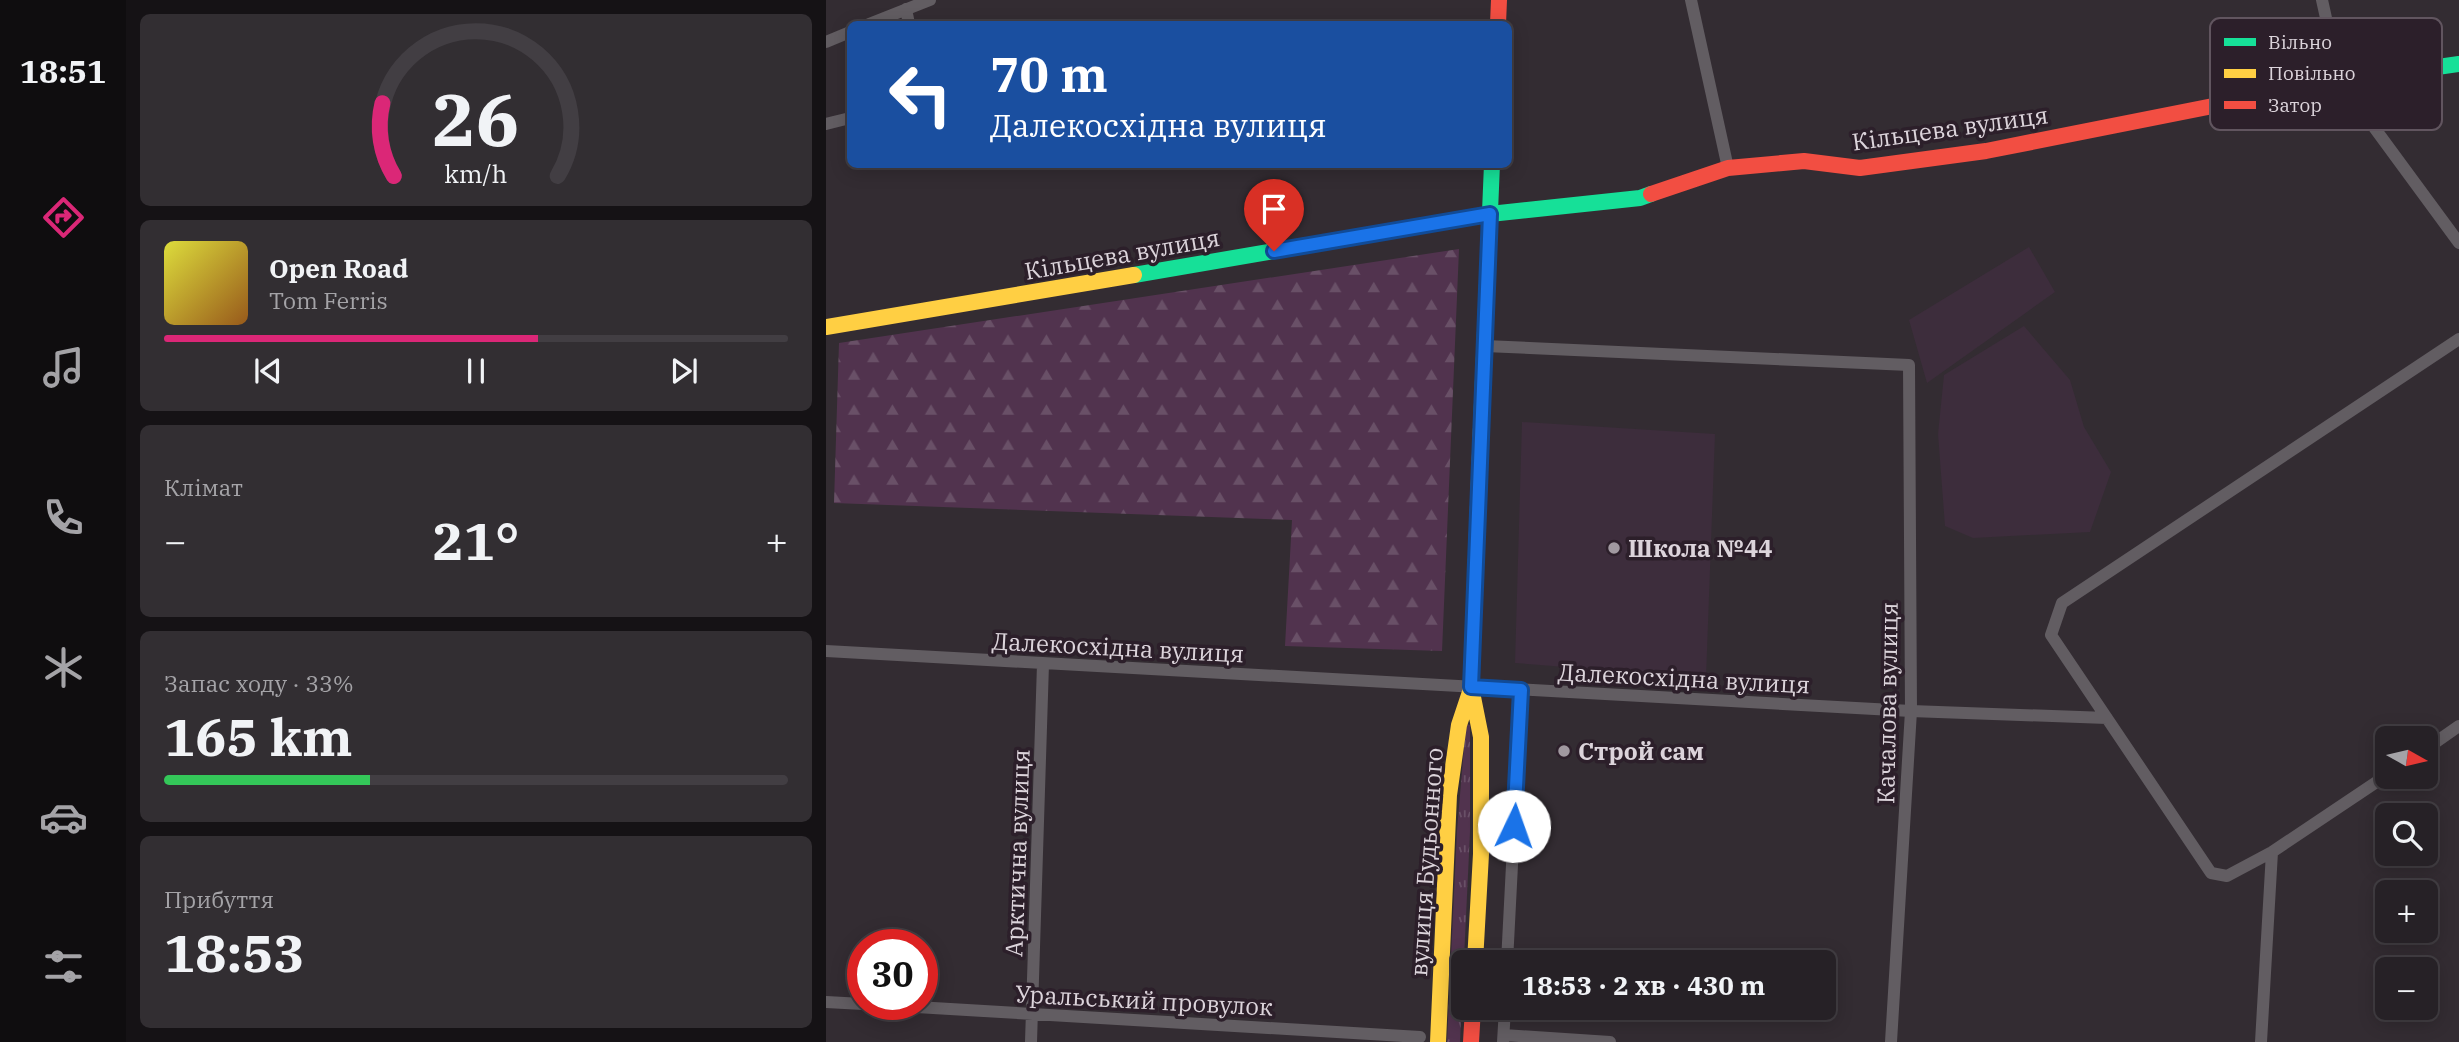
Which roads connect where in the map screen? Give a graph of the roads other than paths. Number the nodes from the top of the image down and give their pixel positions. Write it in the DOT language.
graph roads {
  1 [pos="930,0"];
  2 [pos="1499,0"];
  3 [pos="1691,0"];
  4 [pos="2322,0"];
  5 [pos="906,9"];
  6 [pos="2326,18"];
  7 [pos="876,21"];
  8 [pos="908,21"];
  9 [pos="1498,21"];
  10 [pos="847,33"];
  11 [pos="826,43"];
  12 [pos="2210,106"];
  13 [pos="847,119"];
  14 [pos="826,124"];
  15 [pos="2376,130"];
  16 [pos="1492,168"];
  17 [pos="1728,168"];
  18 [pos="1490,214"];
  19 [pos="2459,243"];
  20 [pos="826,327"];
  21 [pos="2459,339"];
  22 [pos="1485,346"];
  23 [pos="826,651"];
  24 [pos="1043,664"];
  25 [pos="1471,687"];
  26 [pos="1521,690"];
  27 [pos="1911,711"];
  28 [pos="2107,718"];
  29 [pos="2459,726"];
  30 [pos="2438,741"];
  31 [pos="2375,783"];
  32 [pos="2273,852"];
  33 [pos="1476,950"];
  34 [pos="1508,950"];
  35 [pos="826,1002"];
  36 [pos="847,1003"];
  37 [pos="938,1009"];
  38 [pos="1033,1015"];
  39 [pos="1472,1020"];
  40 [pos="1505,1020"];
  41 [pos="1420,1037"];
  42 [pos="1504,1038"];
  43 [pos="1031,1042"];
  44 [pos="1438,1042"];
  45 [pos="1471,1042"];
  46 [pos="1610,1042"];
  47 [pos="1891,1042"];
  48 [pos="2261,1042"];
  1 -- 5 [label="street"];
  2 -- 9 [label="street"];
  3 -- 17 [label="street"];
  4 -- 6 [label="street"];
  5 -- 7 [label="street"];
  5 -- 8 [label="street"];
  10 -- 11 [label="street"];
  12 -- 17 [label="street, Кільцева вулиця"];
  13 -- 14 [label="street"];
  15 -- 19 [label="street"];
  16 -- 18 [label="street, вулиця Будьонного"];
  17 -- 18 [label="street, Кільцева вулиця"];
  18 -- 20 [label="street, Кільцева вулиця"];
  18 -- 22 [label="street, вулиця Будьонного"];
  21 -- 28 [label="street"];
  22 -- 25 [label="street, вулиця Будьонного"];
  22 -- 27 [label="street, Качалова вулиця"];
  23 -- 24 [label="street, Далекосхідна вулиця"];
  24 -- 25 [label="street, Далекосхідна вулиця"];
  24 -- 38 [label="street, Арктична вулиця"];
  25 -- 26 [label="street, Далекосхідна вулиця"];
  25 -- 33 [label="street, вулиця Будьонного"];
  25 -- 44 [label="street, вулиця Будьонного"];
  26 -- 27 [label="street, Далекосхідна вулиця"];
  26 -- 34 [label="street"];
  27 -- 28 [label="street, Далекосхідна вулиця"];
  27 -- 47 [label="street, Качалова вулиця"];
  28 -- 32 [label="street"];
  29 -- 30 [label="street"];
  31 -- 32 [label="street"];
  32 -- 48 [label="street"];
  35 -- 36 [label="street, Уральський провулок"];
  37 -- 38 [label="street, Уральський провулок"];
  38 -- 41 [label="street, Уральський провулок"];
  38 -- 43 [label="street, Арктична вулиця"];
  39 -- 45 [label="street"];
  40 -- 42 [label="street"];
  42 -- 46 [label="street"];
}
